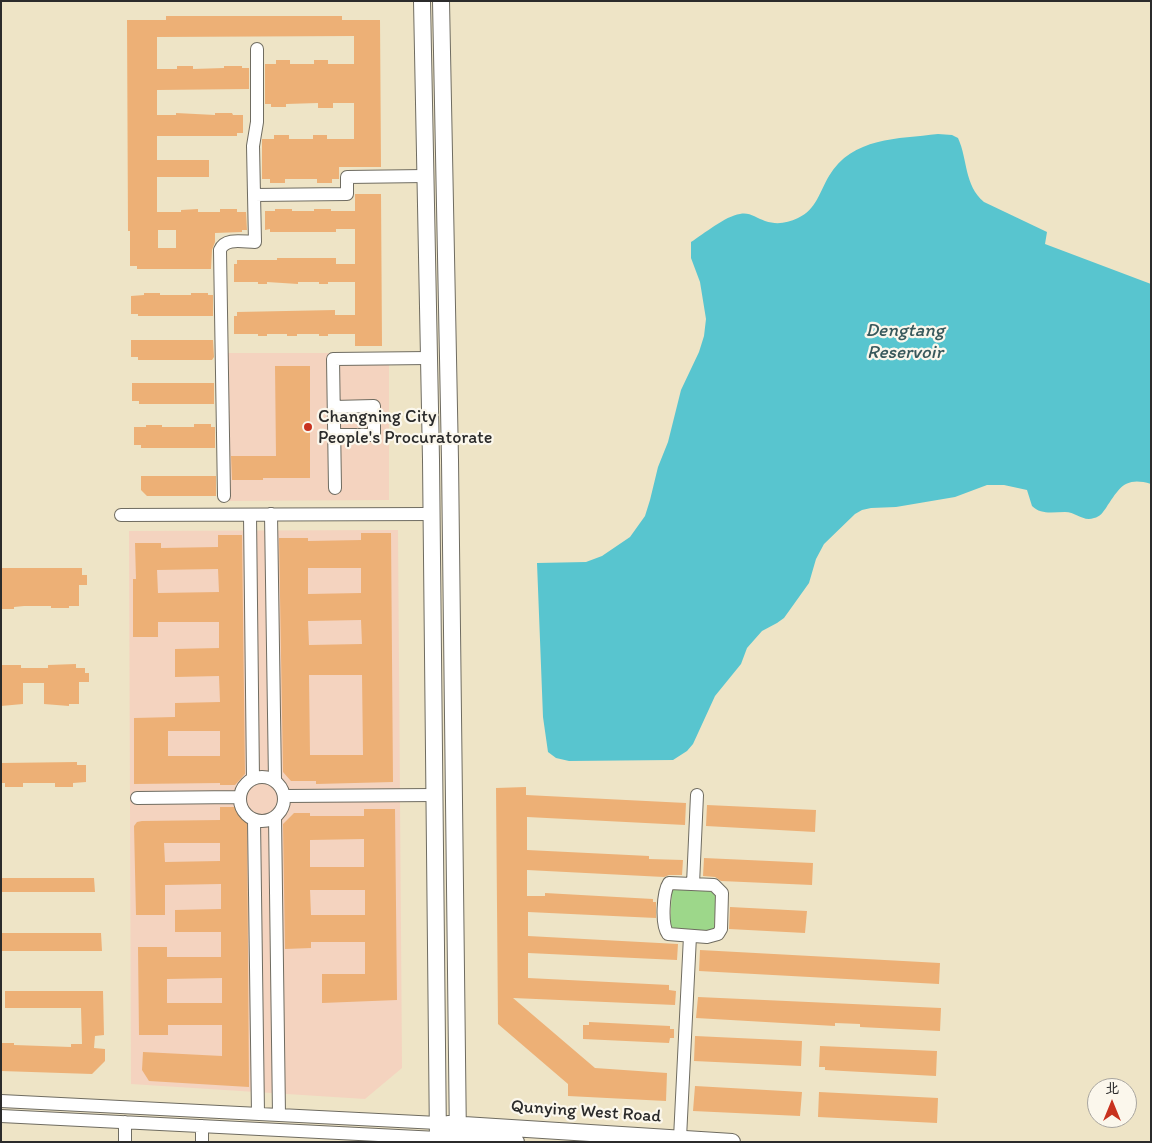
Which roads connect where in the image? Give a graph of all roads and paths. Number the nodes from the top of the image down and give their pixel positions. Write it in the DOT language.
graph roads {
  1 [pos="422,1"];
  2 [pos="442,1"];
  3 [pos="257,49"];
  4 [pos="426,176"];
  5 [pos="254,195"];
  6 [pos="429,358"];
  7 [pos="334,406"];
  8 [pos="334,435"];
  9 [pos="335,488"];
  10 [pos="224,496"];
  11 [pos="271,514"];
  12 [pos="432,514"];
  13 [pos="121,515"];
  14 [pos="250,515"];
  15 [pos="254,779"];
  16 [pos="274,782"];
  17 [pos="434,795"];
  18 [pos="284,796"];
  19 [pos="697,796"];
  20 [pos="240,797"];
  21 [pos="137,798"];
  22 [pos="275,817"];
  23 [pos="254,820"];
  24 [pos="692,884"];
  25 [pos="690,936"];
  26 [pos="1,1101"];
  27 [pos="258,1114"];
  28 [pos="279,1115"];
  29 [pos="1,1116"];
  30 [pos="125,1122"];
  31 [pos="202,1126"];
  32 [pos="438,1134"];
  33 [pos="458,1135"];
  34 [pos="276,1136"];
  35 [pos="680,1138"];
  36 [pos="125,1142"];
  37 [pos="202,1142"];
  38 [pos="516,1142"];
  39 [pos="732,1142"];
  1 -- 4 [label="main road"];
  2 -- 33 [label="main road"];
  3 -- 5 [label="street"];
  4 -- 5 [label="street"];
  4 -- 6 [label="main road"];
  5 -- 10 [label="street"];
  6 -- 7 [label="street"];
  6 -- 12 [label="main road"];
  7 -- 8 [label="street"];
  7 -- 8 [label="street"];
  8 -- 9 [label="street"];
  11 -- 12 [label="street"];
  11 -- 14 [label="street"];
  11 -- 16 [label="street"];
  12 -- 17 [label="main road"];
  13 -- 14 [label="street"];
  14 -- 15 [label="street"];
  15 -- 16 [label="street"];
  15 -- 20 [label="street"];
  16 -- 18 [label="street"];
  17 -- 18 [label="street"];
  17 -- 32 [label="main road"];
  18 -- 22 [label="street"];
  19 -- 24 [label="street"];
  20 -- 21 [label="street"];
  20 -- 23 [label="street"];
  22 -- 23 [label="street"];
  22 -- 28 [label="street"];
  23 -- 27 [label="street"];
  24 -- 25 [label="street"];
  24 -- 25 [label="street"];
  25 -- 35 [label="street"];
  26 -- 27 [label="street"];
  27 -- 28 [label="street"];
  28 -- 32 [label="street"];
  29 -- 30 [label="street"];
  30 -- 31 [label="street"];
  30 -- 36 [label="street"];
  31 -- 34 [label="street"];
  31 -- 37 [label="street"];
  32 -- 33 [label="main road"];
  32 -- 34 [label="street"];
  33 -- 35 [label="main road, Qunying West Road"];
  33 -- 38 [label="main road, Qunying West Road"];
  35 -- 39 [label="main road, Qunying West Road"];
}
